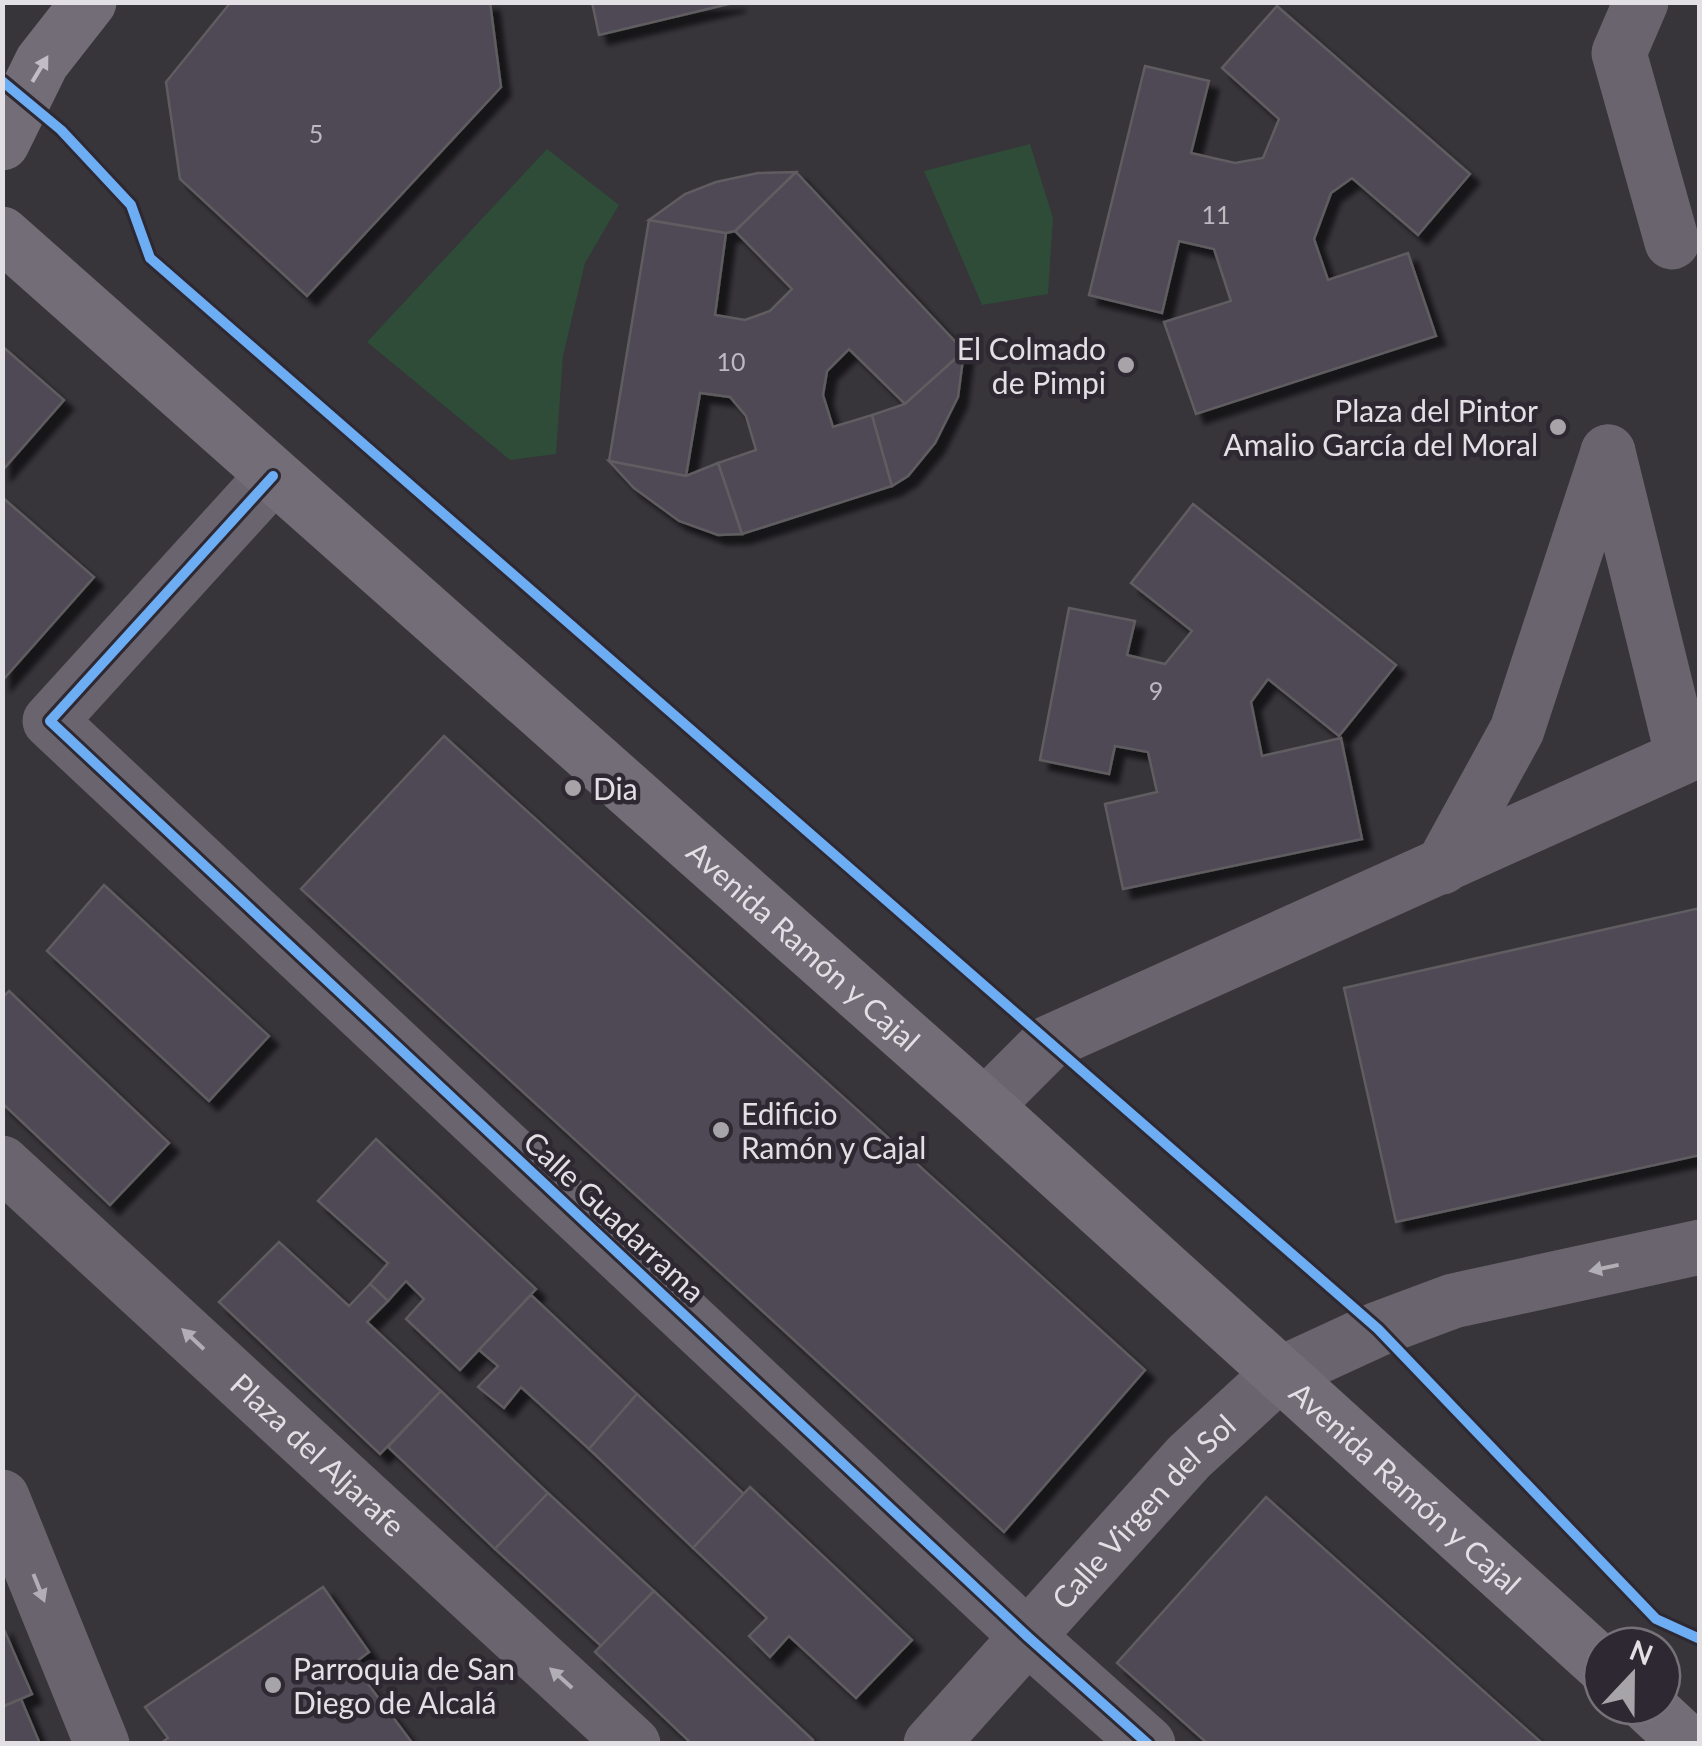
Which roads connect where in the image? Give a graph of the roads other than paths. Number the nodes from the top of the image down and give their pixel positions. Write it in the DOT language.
graph roads {
  1 [pos="90,2"];
  2 [pos="1642,2"];
  3 [pos="2,143"];
  4 [pos="2,234"];
  5 [pos="1672,242"];
  6 [pos="273,476"];
  7 [pos="1442,867"];
  8 [pos="984,1106"];
  9 [pos="2,1163"];
  10 [pos="1700,1247"];
  11 [pos="1278,1374"];
  12 [pos="2,1498"];
  13 [pos="1028,1637"];
  14 [pos="1582,1647"];
  15 [pos="1670,1726"];
  16 [pos="102,1744"];
  17 [pos="633,1744"];
  18 [pos="931,1744"];
  19 [pos="1148,1744"];
  20 [pos="1689,1744"];
  3 -- 1 [label="main road, one-way"];
  2 -- 5 [label="street"];
  4 -- 6 [label="main road, Avenida Ramón y Cajal"];
  6 -- 8 [label="main road, Avenida Ramón y Cajal"];
  6 -- 13 [label="street, Calle Guadarrama"];
  7 -- 7 [label="street"];
  7 -- 8 [label="street"];
  8 -- 11 [label="main road, Avenida Ramón y Cajal"];
  17 -- 9 [label="street, Plaza del Aljarafe, one-way"];
  10 -- 11 [label="street, Calle Virgen del Sol, one-way"];
  11 -- 13 [label="street, Calle Virgen del Sol"];
  11 -- 14 [label="main road, Avenida Ramón y Cajal"];
  12 -- 16 [label="street, one-way"];
  13 -- 18 [label="street, Calle Virgen del Sol"];
  13 -- 19 [label="street, Calle Guadarrama"];
  15 -- 20 [label="main road"];
}
